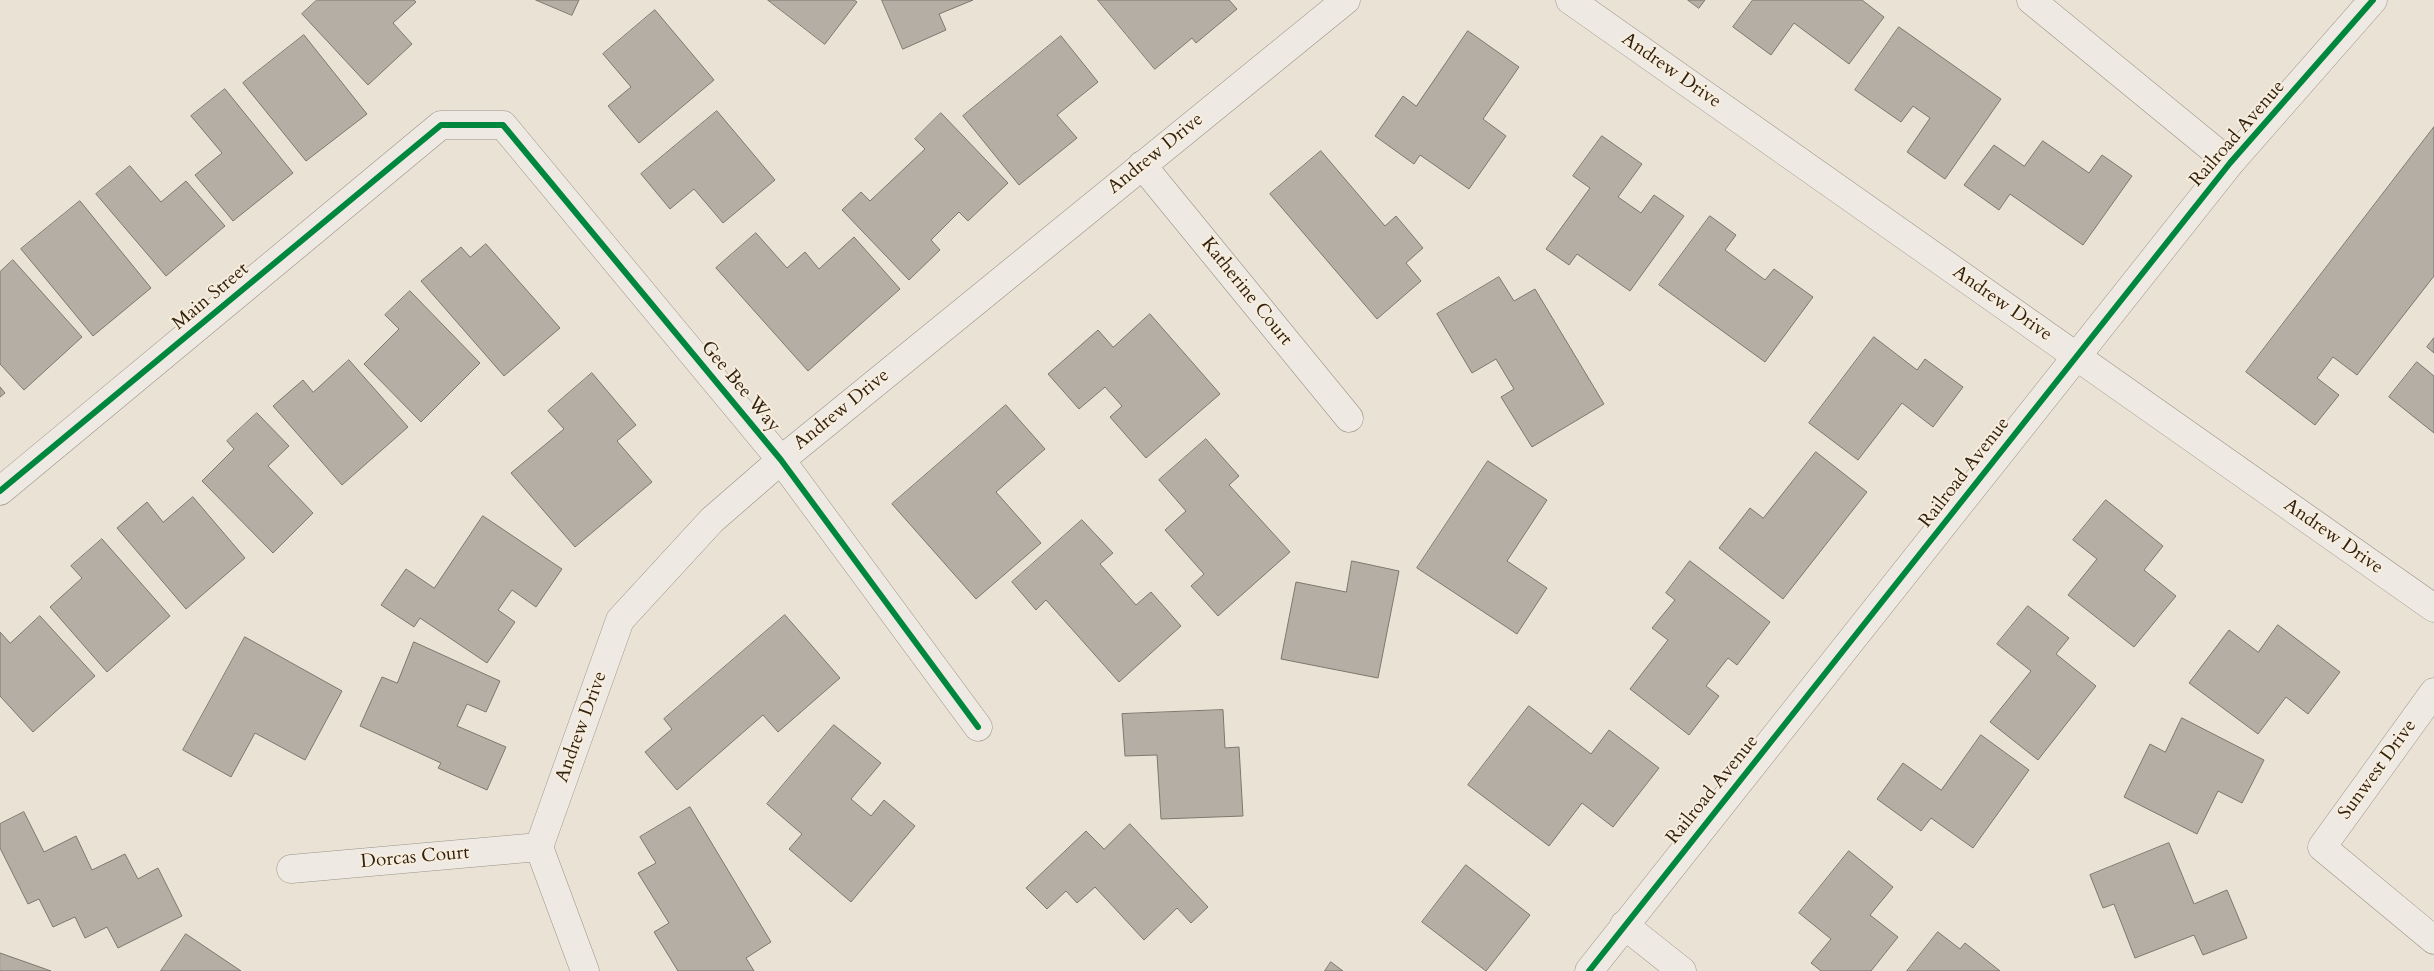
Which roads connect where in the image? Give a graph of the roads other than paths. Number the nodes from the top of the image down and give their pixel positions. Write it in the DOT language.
graph roads {
  1 [pos="1346,0"];
  2 [pos="1570,0"];
  3 [pos="2031,0"];
  4 [pos="2372,0"];
  5 [pos="441,125"];
  6 [pos="2230,164"];
  7 [pos="1142,165"];
  8 [pos="2076,356"];
  9 [pos="1349,418"];
  10 [pos="781,460"];
  11 [pos="0,491"];
  12 [pos="2434,608"];
  13 [pos="2434,692"];
  14 [pos="978,727"];
  15 [pos="539,847"];
  16 [pos="291,869"];
  17 [pos="1624,925"];
  18 [pos="2434,940"];
  19 [pos="585,971"];
  20 [pos="1589,971"];
  21 [pos="1682,971"];
  1 -- 7 [label="street, Andrew Drive"];
  2 -- 8 [label="street, Andrew Drive"];
  3 -- 6 [label="street"];
  4 -- 6 [label="street, Railroad Avenue"];
  5 -- 10 [label="street, Gee Bee Way"];
  5 -- 11 [label="street, Main Street"];
  6 -- 8 [label="street, Railroad Avenue"];
  7 -- 9 [label="street, Katherine Court"];
  7 -- 10 [label="street, Andrew Drive"];
  8 -- 12 [label="street, Andrew Drive"];
  8 -- 17 [label="street, Railroad Avenue"];
  10 -- 14 [label="street, Gee Bee Way"];
  10 -- 15 [label="street, Andrew Drive"];
  13 -- 18 [label="street, Sunwest Drive"];
  15 -- 16 [label="street, Dorcas Court"];
  15 -- 19 [label="street"];
  17 -- 20 [label="street, Railroad Avenue"];
  17 -- 21 [label="street"];
}
